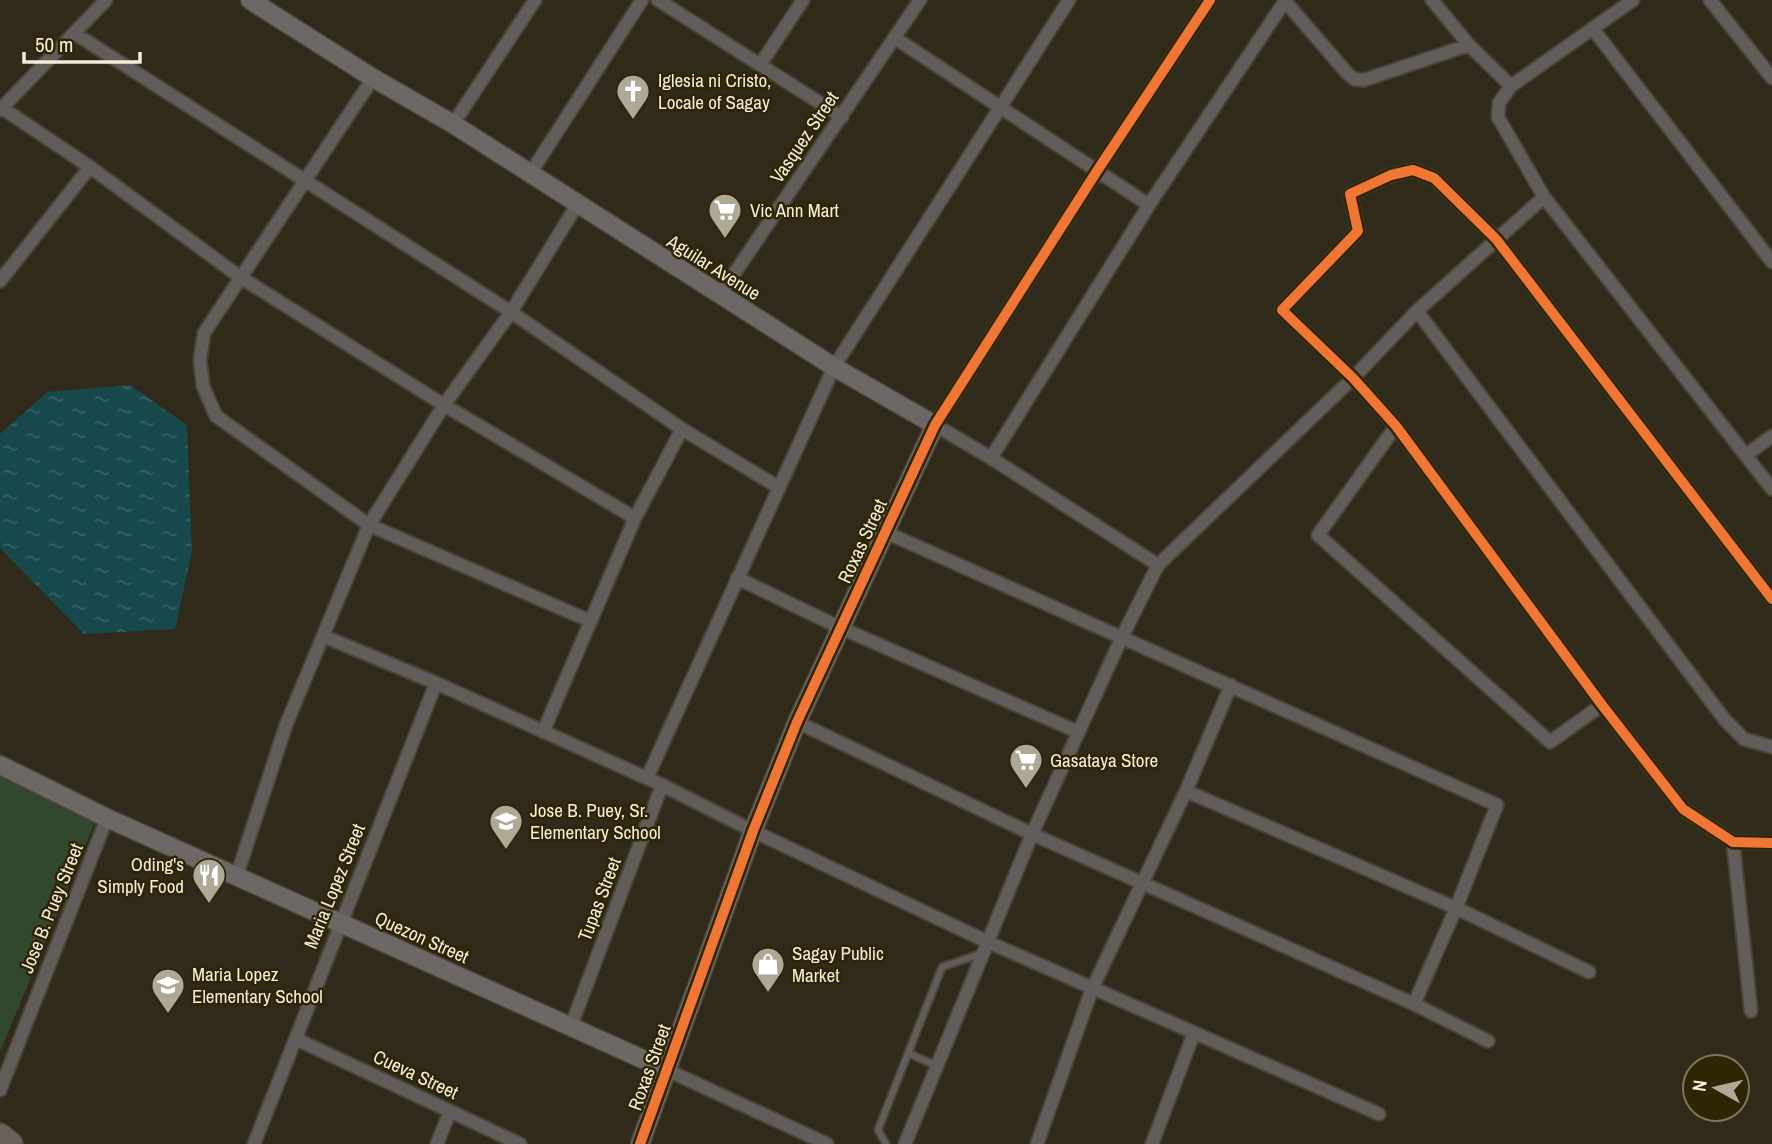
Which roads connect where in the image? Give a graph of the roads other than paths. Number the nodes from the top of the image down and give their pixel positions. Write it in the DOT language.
graph roads {
  1 [pos="106,0"];
  2 [pos="250,0"];
  3 [pos="535,0"];
  4 [pos="642,0"];
  5 [pos="658,0"];
  6 [pos="803,0"];
  7 [pos="920,0"];
  8 [pos="1069,0"];
  9 [pos="1210,0"];
  10 [pos="1432,0"];
  11 [pos="1633,0"];
  12 [pos="1710,0"];
  13 [pos="1284,1"];
  14 [pos="1593,29"];
  15 [pos="74,33"];
  16 [pos="895,38"];
  17 [pos="1469,45"];
  18 [pos="760,65"];
  19 [pos="373,78"];
  20 [pos="1772,78"];
  21 [pos="1511,86"];
  22 [pos="999,107"];
  23 [pos="1,109"];
  24 [pos="842,117"];
  25 [pos="453,124"];
  26 [pos="90,167"];
  27 [pos="1097,171"];
  28 [pos="530,174"];
  29 [pos="305,182"];
  30 [pos="1544,197"];
  31 [pos="577,205"];
  32 [pos="1149,205"];
  33 [pos="1496,239"];
  34 [pos="1772,262"];
  35 [pos="240,276"];
  36 [pos="0,281"];
  37 [pos="719,296"];
  38 [pos="1417,311"];
  39 [pos="511,312"];
  40 [pos="834,367"];
  41 [pos="1353,377"];
  42 [pos="444,405"];
  43 [pos="935,425"];
  44 [pos="1396,426"];
  45 [pos="682,429"];
  46 [pos="1772,436"];
  47 [pos="1746,455"];
  48 [pos="990,458"];
  49 [pos="778,487"];
  50 [pos="1772,489"];
  51 [pos="635,518"];
  52 [pos="369,525"];
  53 [pos="885,532"];
  54 [pos="1157,565"];
  55 [pos="737,578"];
  56 [pos="1772,599"];
  57 [pos="590,621"];
  58 [pos="841,628"];
  59 [pos="323,636"];
  60 [pos="1122,637"];
  61 [pos="436,683"];
  62 [pos="1231,685"];
  63 [pos="1602,705"];
  64 [pos="797,722"];
  65 [pos="543,732"];
  66 [pos="1078,732"];
  67 [pos="1772,747"];
  68 [pos="0,765"];
  69 [pos="646,778"];
  70 [pos="662,785"];
  71 [pos="1186,791"];
  72 [pos="107,818"];
  73 [pos="753,831"];
  74 [pos="1031,834"];
  75 [pos="1733,842"];
  76 [pos="1772,843"];
  77 [pos="237,876"];
  78 [pos="1141,884"];
  79 [pos="1456,908"];
  80 [pos="340,923"];
  81 [pos="986,947"];
  82 [pos="1589,972"];
  83 [pos="1092,989"];
  84 [pos="1413,1004"];
  85 [pos="1751,1011"];
  86 [pos="571,1026"];
  87 [pos="1194,1033"];
  88 [pos="296,1039"];
  89 [pos="1488,1041"];
  90 [pos="908,1053"];
  91 [pos="937,1066"];
  92 [pos="667,1070"];
  93 [pos="0,1090"];
  94 [pos="450,1111"];
  95 [pos="1380,1114"];
  96 [pos="0,1135"];
  97 [pos="11,1144"];
  98 [pos="254,1144"];
  99 [pos="437,1144"];
  100 [pos="520,1144"];
  101 [pos="640,1144"];
  102 [pos="827,1144"];
  103 [pos="886,1144"];
  104 [pos="905,1144"];
  105 [pos="1037,1144"];
  106 [pos="1152,1144"];
  1 -- 15 [label="street"];
  2 -- 19 [label="street, Aguilar Avenue"];
  3 -- 25 [label="street"];
  4 -- 28 [label="street"];
  5 -- 18 [label="street"];
  6 -- 18 [label="street"];
  7 -- 16 [label="street, Vasquez Street"];
  8 -- 22 [label="street"];
  9 -- 27 [label="street, Roxas Street"];
  10 -- 17 [label="street"];
  11 -- 14 [label="street"];
  12 -- 20 [label="street"];
  13 -- 17 [label="street"];
  13 -- 32 [label="street"];
  14 -- 21 [label="street"];
  14 -- 34 [label="street"];
  15 -- 23 [label="street"];
  15 -- 29 [label="street"];
  16 -- 22 [label="street"];
  16 -- 24 [label="street, Vasquez Street"];
  17 -- 21 [label="street"];
  18 -- 24 [label="street"];
  19 -- 25 [label="street, Aguilar Avenue"];
  19 -- 29 [label="street"];
  21 -- 30 [label="street"];
  22 -- 27 [label="street"];
  22 -- 40 [label="street"];
  23 -- 26 [label="street"];
  24 -- 37 [label="street, Vasquez Street"];
  25 -- 28 [label="street, Aguilar Avenue"];
  26 -- 35 [label="street"];
  26 -- 36 [label="street"];
  27 -- 32 [label="street"];
  27 -- 43 [label="street, Roxas Street"];
  28 -- 31 [label="street, Aguilar Avenue"];
  29 -- 35 [label="street"];
  29 -- 39 [label="street"];
  30 -- 33 [label="street"];
  30 -- 47 [label="street"];
  31 -- 37 [label="street, Aguilar Avenue"];
  31 -- 39 [label="street"];
  32 -- 48 [label="street"];
  33 -- 38 [label="street"];
  33 -- 41 [label="street"];
  33 -- 56 [label="street"];
  35 -- 42 [label="street"];
  35 -- 52 [label="street"];
  37 -- 40 [label="street, Aguilar Avenue"];
  38 -- 41 [label="street"];
  38 -- 67 [label="street"];
  39 -- 42 [label="street"];
  39 -- 45 [label="street"];
  40 -- 43 [label="street, Aguilar Avenue"];
  40 -- 49 [label="street"];
  41 -- 44 [label="street"];
  41 -- 54 [label="street"];
  42 -- 51 [label="street"];
  42 -- 52 [label="street"];
  43 -- 48 [label="street, Aguilar Avenue"];
  43 -- 53 [label="street, Roxas Street"];
  44 -- 63 [label="street"];
  44 -- 63 [label="street"];
  45 -- 49 [label="street"];
  45 -- 51 [label="street"];
  46 -- 47 [label="street"];
  47 -- 50 [label="street"];
  48 -- 54 [label="street, Aguilar Avenue"];
  49 -- 55 [label="street"];
  51 -- 57 [label="street"];
  52 -- 57 [label="street"];
  52 -- 59 [label="street"];
  53 -- 58 [label="street, Roxas Street"];
  53 -- 60 [label="street"];
  54 -- 60 [label="street"];
  55 -- 58 [label="street"];
  55 -- 69 [label="street"];
  57 -- 65 [label="street"];
  58 -- 64 [label="street, Roxas Street"];
  58 -- 66 [label="street"];
  59 -- 61 [label="street"];
  59 -- 77 [label="street"];
  60 -- 62 [label="street"];
  60 -- 66 [label="street"];
  61 -- 65 [label="street"];
  61 -- 80 [label="street, Maria Lopez Street"];
  62 -- 71 [label="street"];
  62 -- 79 [label="street"];
  63 -- 75 [label="street"];
  64 -- 73 [label="street, Roxas Street"];
  64 -- 74 [label="street"];
  65 -- 69 [label="street"];
  66 -- 74 [label="street"];
  68 -- 72 [label="street, Quezon Street"];
  69 -- 70 [label="street"];
  70 -- 73 [label="street"];
  70 -- 86 [label="street, Tupas Street"];
  71 -- 78 [label="street"];
  71 -- 79 [label="street"];
  72 -- 77 [label="street, Quezon Street"];
  72 -- 93 [label="street, Jose B. Puey Street"];
  73 -- 81 [label="street"];
  73 -- 92 [label="street, Roxas Street"];
  74 -- 78 [label="street"];
  74 -- 81 [label="street"];
  75 -- 76 [label="street"];
  75 -- 85 [label="street"];
  77 -- 80 [label="street, Quezon Street"];
  78 -- 83 [label="street"];
  78 -- 84 [label="street"];
  79 -- 82 [label="street"];
  79 -- 84 [label="street"];
  80 -- 86 [label="street, Quezon Street"];
  80 -- 88 [label="street, Maria Lopez Street"];
  81 -- 83 [label="street"];
  81 -- 90 [label="lane"];
  81 -- 91 [label="street"];
  83 -- 87 [label="street"];
  83 -- 105 [label="street"];
  84 -- 89 [label="street"];
  86 -- 92 [label="street, Quezon Street"];
  87 -- 95 [label="street"];
  87 -- 106 [label="street"];
  88 -- 94 [label="street, Cueva Street"];
  88 -- 98 [label="street, Maria Lopez Street"];
  90 -- 91 [label="lane"];
  90 -- 103 [label="lane"];
  91 -- 104 [label="street"];
  92 -- 101 [label="street, Roxas Street"];
  92 -- 102 [label="street, Quezon Street"];
  94 -- 99 [label="street"];
  94 -- 100 [label="street, Cueva Street"];
  96 -- 97 [label="highway"];
}
